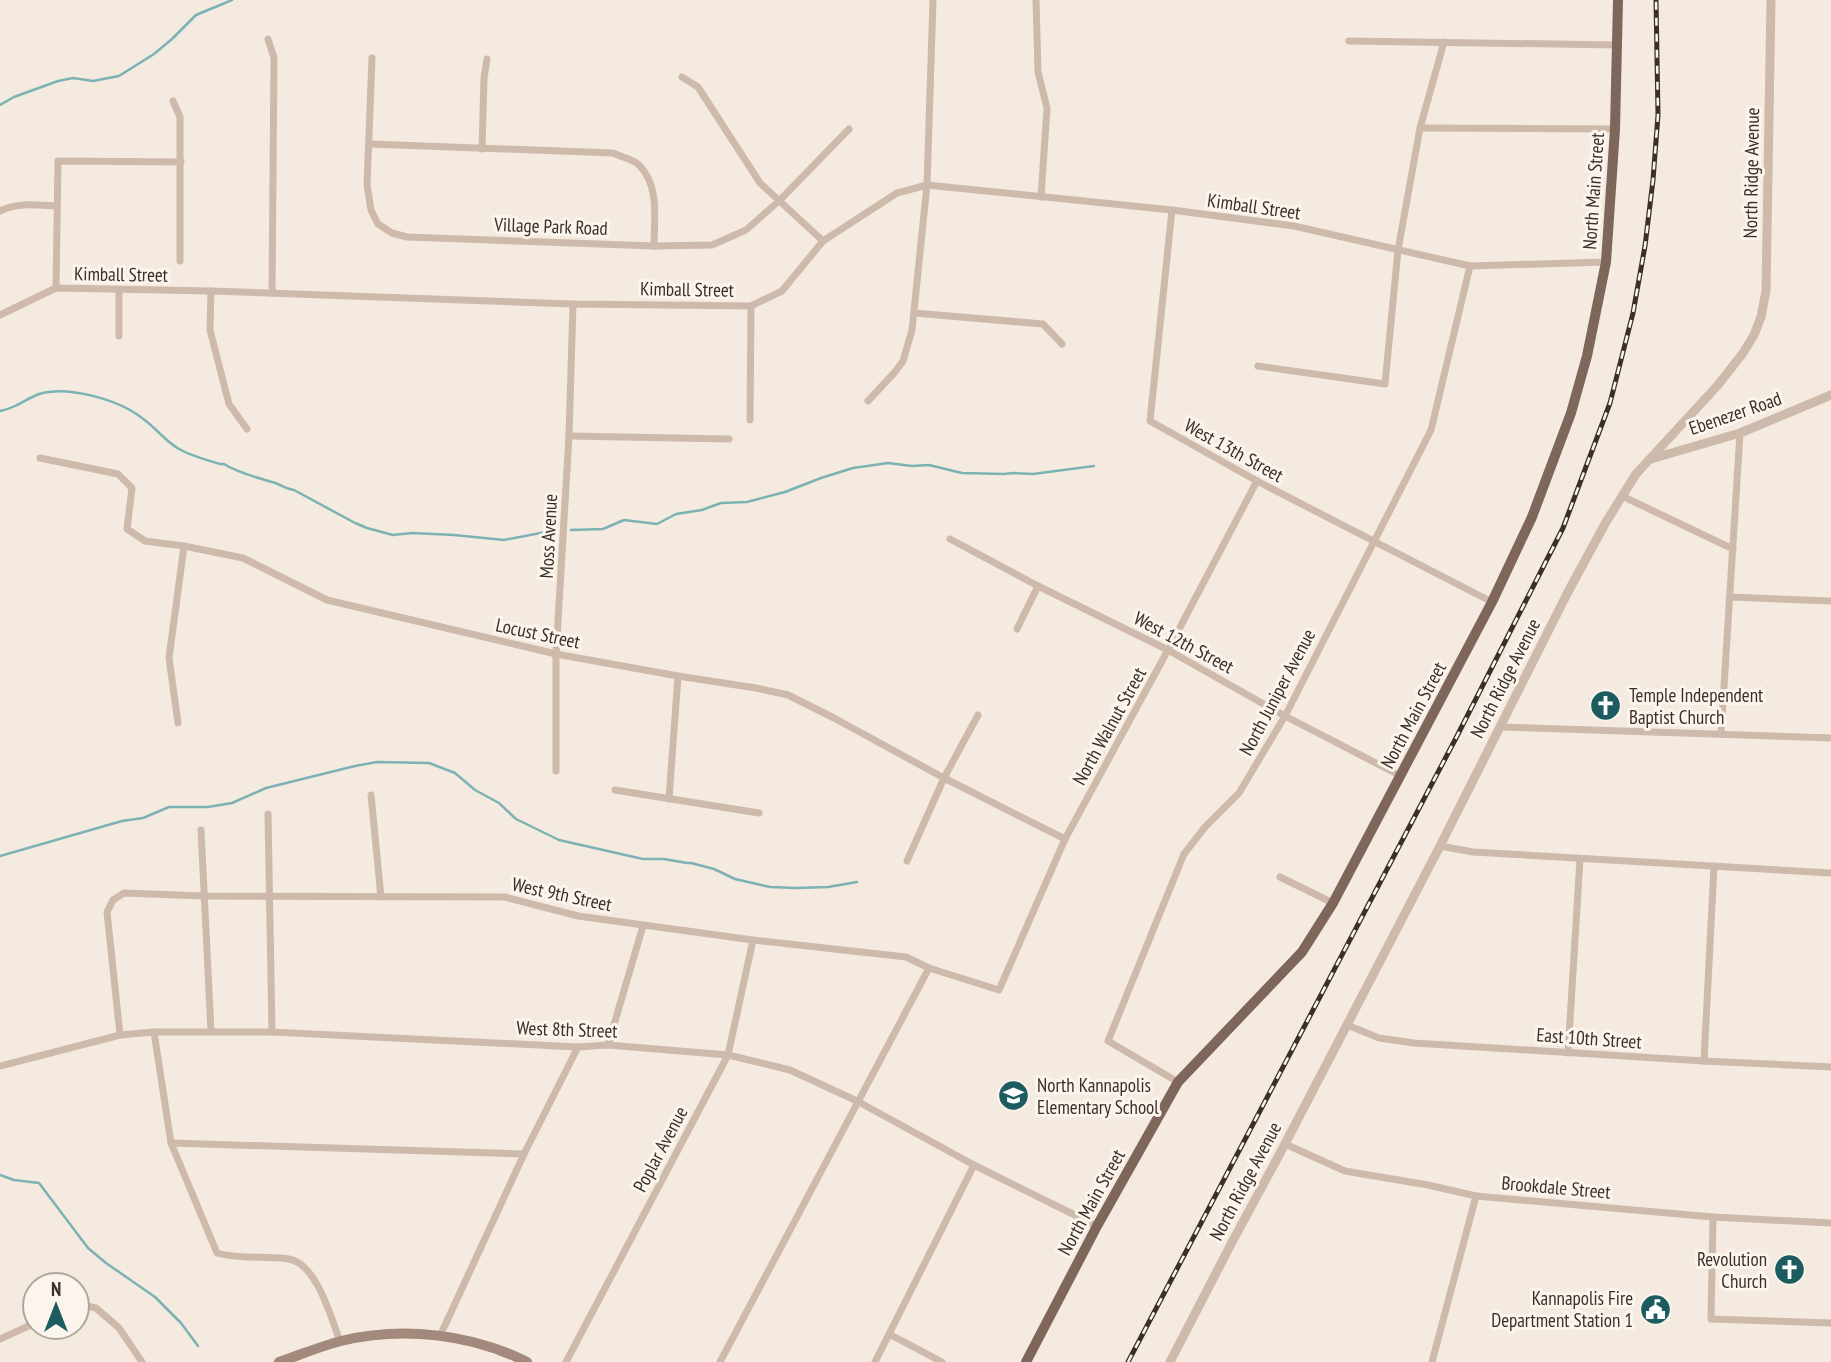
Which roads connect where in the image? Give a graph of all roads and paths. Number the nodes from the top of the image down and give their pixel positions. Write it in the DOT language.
graph roads {
  1 [pos="933,0"];
  2 [pos="1036,0"];
  3 [pos="1618,0"];
  4 [pos="1771,0"];
  5 [pos="268,39"];
  6 [pos="1349,41"];
  7 [pos="1444,42"];
  8 [pos="1617,45"];
  9 [pos="372,58"];
  10 [pos="487,59"];
  11 [pos="682,77"];
  12 [pos="173,101"];
  13 [pos="1420,128"];
  14 [pos="849,129"];
  15 [pos="1615,129"];
  16 [pos="370,144"];
  17 [pos="482,149"];
  18 [pos="181,162"];
  19 [pos="927,185"];
  20 [pos="1041,197"];
  21 [pos="780,200"];
  22 [pos="57,206"];
  23 [pos="1172,210"];
  24 [pos="0,211"];
  25 [pos="823,241"];
  26 [pos="654,246"];
  27 [pos="1398,250"];
  28 [pos="180,261"];
  29 [pos="1606,262"];
  30 [pos="1470,266"];
  31 [pos="56,288"];
  32 [pos="119,290"];
  33 [pos="211,291"];
  34 [pos="272,293"];
  35 [pos="573,304"];
  36 [pos="751,306"];
  37 [pos="914,313"];
  38 [pos="0,315"];
  39 [pos="118,336"];
  40 [pos="1062,344"];
  41 [pos="1258,366"];
  42 [pos="1831,395"];
  43 [pos="868,401"];
  44 [pos="750,421"];
  45 [pos="247,429"];
  46 [pos="1740,433"];
  47 [pos="569,436"];
  48 [pos="729,439"];
  49 [pos="40,458"];
  50 [pos="1649,459"];
  51 [pos="1257,481"];
  52 [pos="1622,496"];
  53 [pos="950,539"];
  54 [pos="1374,542"];
  55 [pos="184,547"];
  56 [pos="1733,549"];
  57 [pos="1038,586"];
  58 [pos="1730,597"];
  59 [pos="1831,601"];
  60 [pos="1492,602"];
  61 [pos="1017,629"];
  62 [pos="1168,650"];
  63 [pos="556,654"];
  64 [pos="678,676"];
  65 [pos="978,715"];
  66 [pos="1285,716"];
  67 [pos="178,723"];
  68 [pos="1500,727"];
  69 [pos="1721,734"];
  70 [pos="1831,738"];
  71 [pos="556,771"];
  72 [pos="1401,776"];
  73 [pos="944,778"];
  74 [pos="615,790"];
  75 [pos="371,795"];
  76 [pos="669,799"];
  77 [pos="759,813"];
  78 [pos="268,814"];
  79 [pos="201,830"];
  80 [pos="1065,839"];
  81 [pos="1440,846"];
  82 [pos="1580,859"];
  83 [pos="907,861"];
  84 [pos="1714,866"];
  85 [pos="1831,873"];
  86 [pos="1280,877"];
  87 [pos="204,896"];
  88 [pos="268,896"];
  89 [pos="380,897"];
  90 [pos="1333,903"];
  91 [pos="643,926"];
  92 [pos="753,940"];
  93 [pos="929,968"];
  94 [pos="999,990"];
  95 [pos="1347,1025"];
  96 [pos="154,1031"];
  97 [pos="211,1031"];
  98 [pos="272,1032"];
  99 [pos="120,1035"];
  100 [pos="608,1045"];
  101 [pos="578,1047"];
  102 [pos="1568,1053"];
  103 [pos="728,1055"];
  104 [pos="1704,1062"];
  105 [pos="0,1066"];
  106 [pos="1831,1067"];
  107 [pos="1178,1082"];
  108 [pos="858,1101"];
  109 [pos="170,1143"];
  110 [pos="1285,1144"];
  111 [pos="524,1154"];
  112 [pos="974,1165"];
  113 [pos="1476,1196"];
  114 [pos="1713,1217"];
  115 [pos="1831,1223"];
  116 [pos="1097,1226"];
  117 [pos="91,1307"];
  118 [pos="1831,1323"];
  119 [pos="21,1329"];
  120 [pos="889,1334"];
  121 [pos="440,1336"];
  122 [pos="0,1339"];
  123 [pos="340,1341"];
  124 [pos="142,1362"];
  125 [pos="279,1362"];
  126 [pos="527,1362"];
  127 [pos="566,1362"];
  128 [pos="720,1362"];
  129 [pos="875,1362"];
  130 [pos="942,1362"];
  131 [pos="1026,1362"];
  132 [pos="1170,1362"];
  133 [pos="1432,1362"];
  1 -- 19 [label="street"];
  2 -- 20 [label="street"];
  3 -- 8 [label="main road, North Main Street"];
  4 -- 50 [label="street, North Ridge Avenue"];
  5 -- 34 [label="street"];
  6 -- 7 [label="street"];
  7 -- 8 [label="street"];
  7 -- 13 [label="street"];
  8 -- 15 [label="main road, North Main Street"];
  9 -- 16 [label="street, Village Park Road"];
  10 -- 17 [label="street"];
  11 -- 21 [label="street"];
  12 -- 18 [label="street"];
  13 -- 15 [label="street"];
  13 -- 27 [label="street"];
  14 -- 21 [label="street, Village Park Road"];
  15 -- 29 [label="main road, North Main Street"];
  16 -- 17 [label="street"];
  16 -- 26 [label="street, Village Park Road"];
  17 -- 26 [label="street"];
  18 -- 22 [label="street"];
  18 -- 28 [label="street"];
  19 -- 20 [label="street, Kimball Street"];
  19 -- 25 [label="street, Kimball Street"];
  19 -- 37 [label="street"];
  20 -- 23 [label="street, Kimball Street"];
  21 -- 25 [label="street"];
  21 -- 26 [label="street, Village Park Road"];
  22 -- 24 [label="street"];
  22 -- 31 [label="street"];
  23 -- 27 [label="street, Kimball Street"];
  23 -- 51 [label="street, West 13th Street"];
  25 -- 36 [label="street, Kimball Street"];
  27 -- 30 [label="street, Kimball Street"];
  27 -- 41 [label="street"];
  29 -- 30 [label="street, Kimball Street"];
  29 -- 60 [label="main road, North Main Street"];
  30 -- 54 [label="street, North Juniper Avenue"];
  31 -- 32 [label="street, Kimball Street"];
  31 -- 38 [label="street"];
  32 -- 33 [label="street, Kimball Street"];
  32 -- 39 [label="street"];
  33 -- 34 [label="street, Kimball Street"];
  33 -- 45 [label="street"];
  34 -- 35 [label="street, Kimball Street"];
  35 -- 36 [label="street, Kimball Street"];
  35 -- 47 [label="street, Moss Avenue"];
  36 -- 44 [label="street"];
  37 -- 40 [label="street"];
  37 -- 43 [label="street"];
  42 -- 46 [label="street, Ebenezer Road"];
  46 -- 50 [label="street, Ebenezer Road"];
  46 -- 56 [label="street"];
  47 -- 48 [label="street"];
  47 -- 63 [label="street, Moss Avenue"];
  49 -- 55 [label="street, Locust Street"];
  50 -- 52 [label="street, North Ridge Avenue"];
  51 -- 54 [label="street, West 13th Street"];
  51 -- 62 [label="street, North Walnut Street"];
  52 -- 56 [label="street"];
  52 -- 68 [label="street, North Ridge Avenue"];
  53 -- 57 [label="street, West 12th Street"];
  54 -- 60 [label="street, West 13th Street"];
  54 -- 66 [label="street, North Juniper Avenue"];
  55 -- 63 [label="street, Locust Street"];
  55 -- 67 [label="street"];
  56 -- 58 [label="street"];
  57 -- 61 [label="street"];
  57 -- 62 [label="street, West 12th Street"];
  58 -- 59 [label="street"];
  58 -- 69 [label="street"];
  60 -- 72 [label="main road, North Main Street"];
  62 -- 66 [label="street, West 12th Street"];
  62 -- 80 [label="street, North Walnut Street"];
  63 -- 64 [label="street, Locust Street"];
  63 -- 71 [label="street, Moss Avenue"];
  64 -- 73 [label="street, Locust Street"];
  64 -- 76 [label="street"];
  65 -- 73 [label="street"];
  66 -- 72 [label="street, West 12th Street"];
  66 -- 107 [label="street, North Juniper Avenue"];
  68 -- 69 [label="street"];
  68 -- 81 [label="street, North Ridge Avenue"];
  69 -- 70 [label="street"];
  72 -- 90 [label="main road, North Main Street"];
  73 -- 80 [label="street, Locust Street"];
  73 -- 83 [label="street"];
  74 -- 76 [label="street"];
  75 -- 89 [label="street"];
  76 -- 77 [label="street"];
  78 -- 88 [label="street"];
  79 -- 87 [label="street"];
  80 -- 94 [label="street, North Walnut Street"];
  81 -- 82 [label="street"];
  81 -- 95 [label="street, North Ridge Avenue"];
  82 -- 84 [label="street"];
  82 -- 102 [label="street"];
  84 -- 85 [label="street"];
  84 -- 104 [label="street"];
  86 -- 90 [label="street"];
  87 -- 88 [label="street, West 9th Street"];
  87 -- 97 [label="street"];
  87 -- 99 [label="street, West 9th Street"];
  88 -- 89 [label="street, West 9th Street"];
  88 -- 98 [label="street"];
  89 -- 91 [label="street, West 9th Street"];
  90 -- 107 [label="main road, North Main Street"];
  91 -- 92 [label="street, West 9th Street"];
  91 -- 100 [label="street"];
  92 -- 93 [label="street, West 9th Street"];
  92 -- 103 [label="street, Poplar Avenue"];
  93 -- 94 [label="street, West 9th Street"];
  93 -- 108 [label="street"];
  95 -- 102 [label="street, East 10th Street"];
  95 -- 110 [label="street, North Ridge Avenue"];
  96 -- 97 [label="street, West 8th Street"];
  96 -- 99 [label="street, West 8th Street"];
  96 -- 109 [label="street"];
  97 -- 98 [label="street, West 8th Street"];
  98 -- 101 [label="street, West 8th Street"];
  99 -- 105 [label="street, West 8th Street"];
  100 -- 101 [label="street, West 8th Street"];
  100 -- 103 [label="street, West 8th Street"];
  101 -- 111 [label="street"];
  102 -- 104 [label="street, East 10th Street"];
  103 -- 108 [label="street, West 8th Street"];
  103 -- 127 [label="street, Poplar Avenue"];
  104 -- 106 [label="street, East 10th Street"];
  107 -- 116 [label="main road, North Main Street"];
  108 -- 112 [label="street, West 8th Street"];
  108 -- 128 [label="street"];
  109 -- 111 [label="street"];
  109 -- 123 [label="street"];
  110 -- 113 [label="street, Brookdale Street"];
  110 -- 132 [label="street, North Ridge Avenue"];
  111 -- 121 [label="street"];
  112 -- 116 [label="street, West 8th Street"];
  112 -- 120 [label="street"];
  113 -- 114 [label="street, Brookdale Street"];
  113 -- 133 [label="street"];
  114 -- 115 [label="street, Brookdale Street"];
  114 -- 118 [label="street"];
  116 -- 131 [label="main road, North Main Street"];
  117 -- 124 [label="street"];
  119 -- 122 [label="street"];
  120 -- 129 [label="street"];
  120 -- 130 [label="street"];
  121 -- 123 [label="main road"];
  121 -- 126 [label="main road"];
  123 -- 125 [label="main road"];
}
